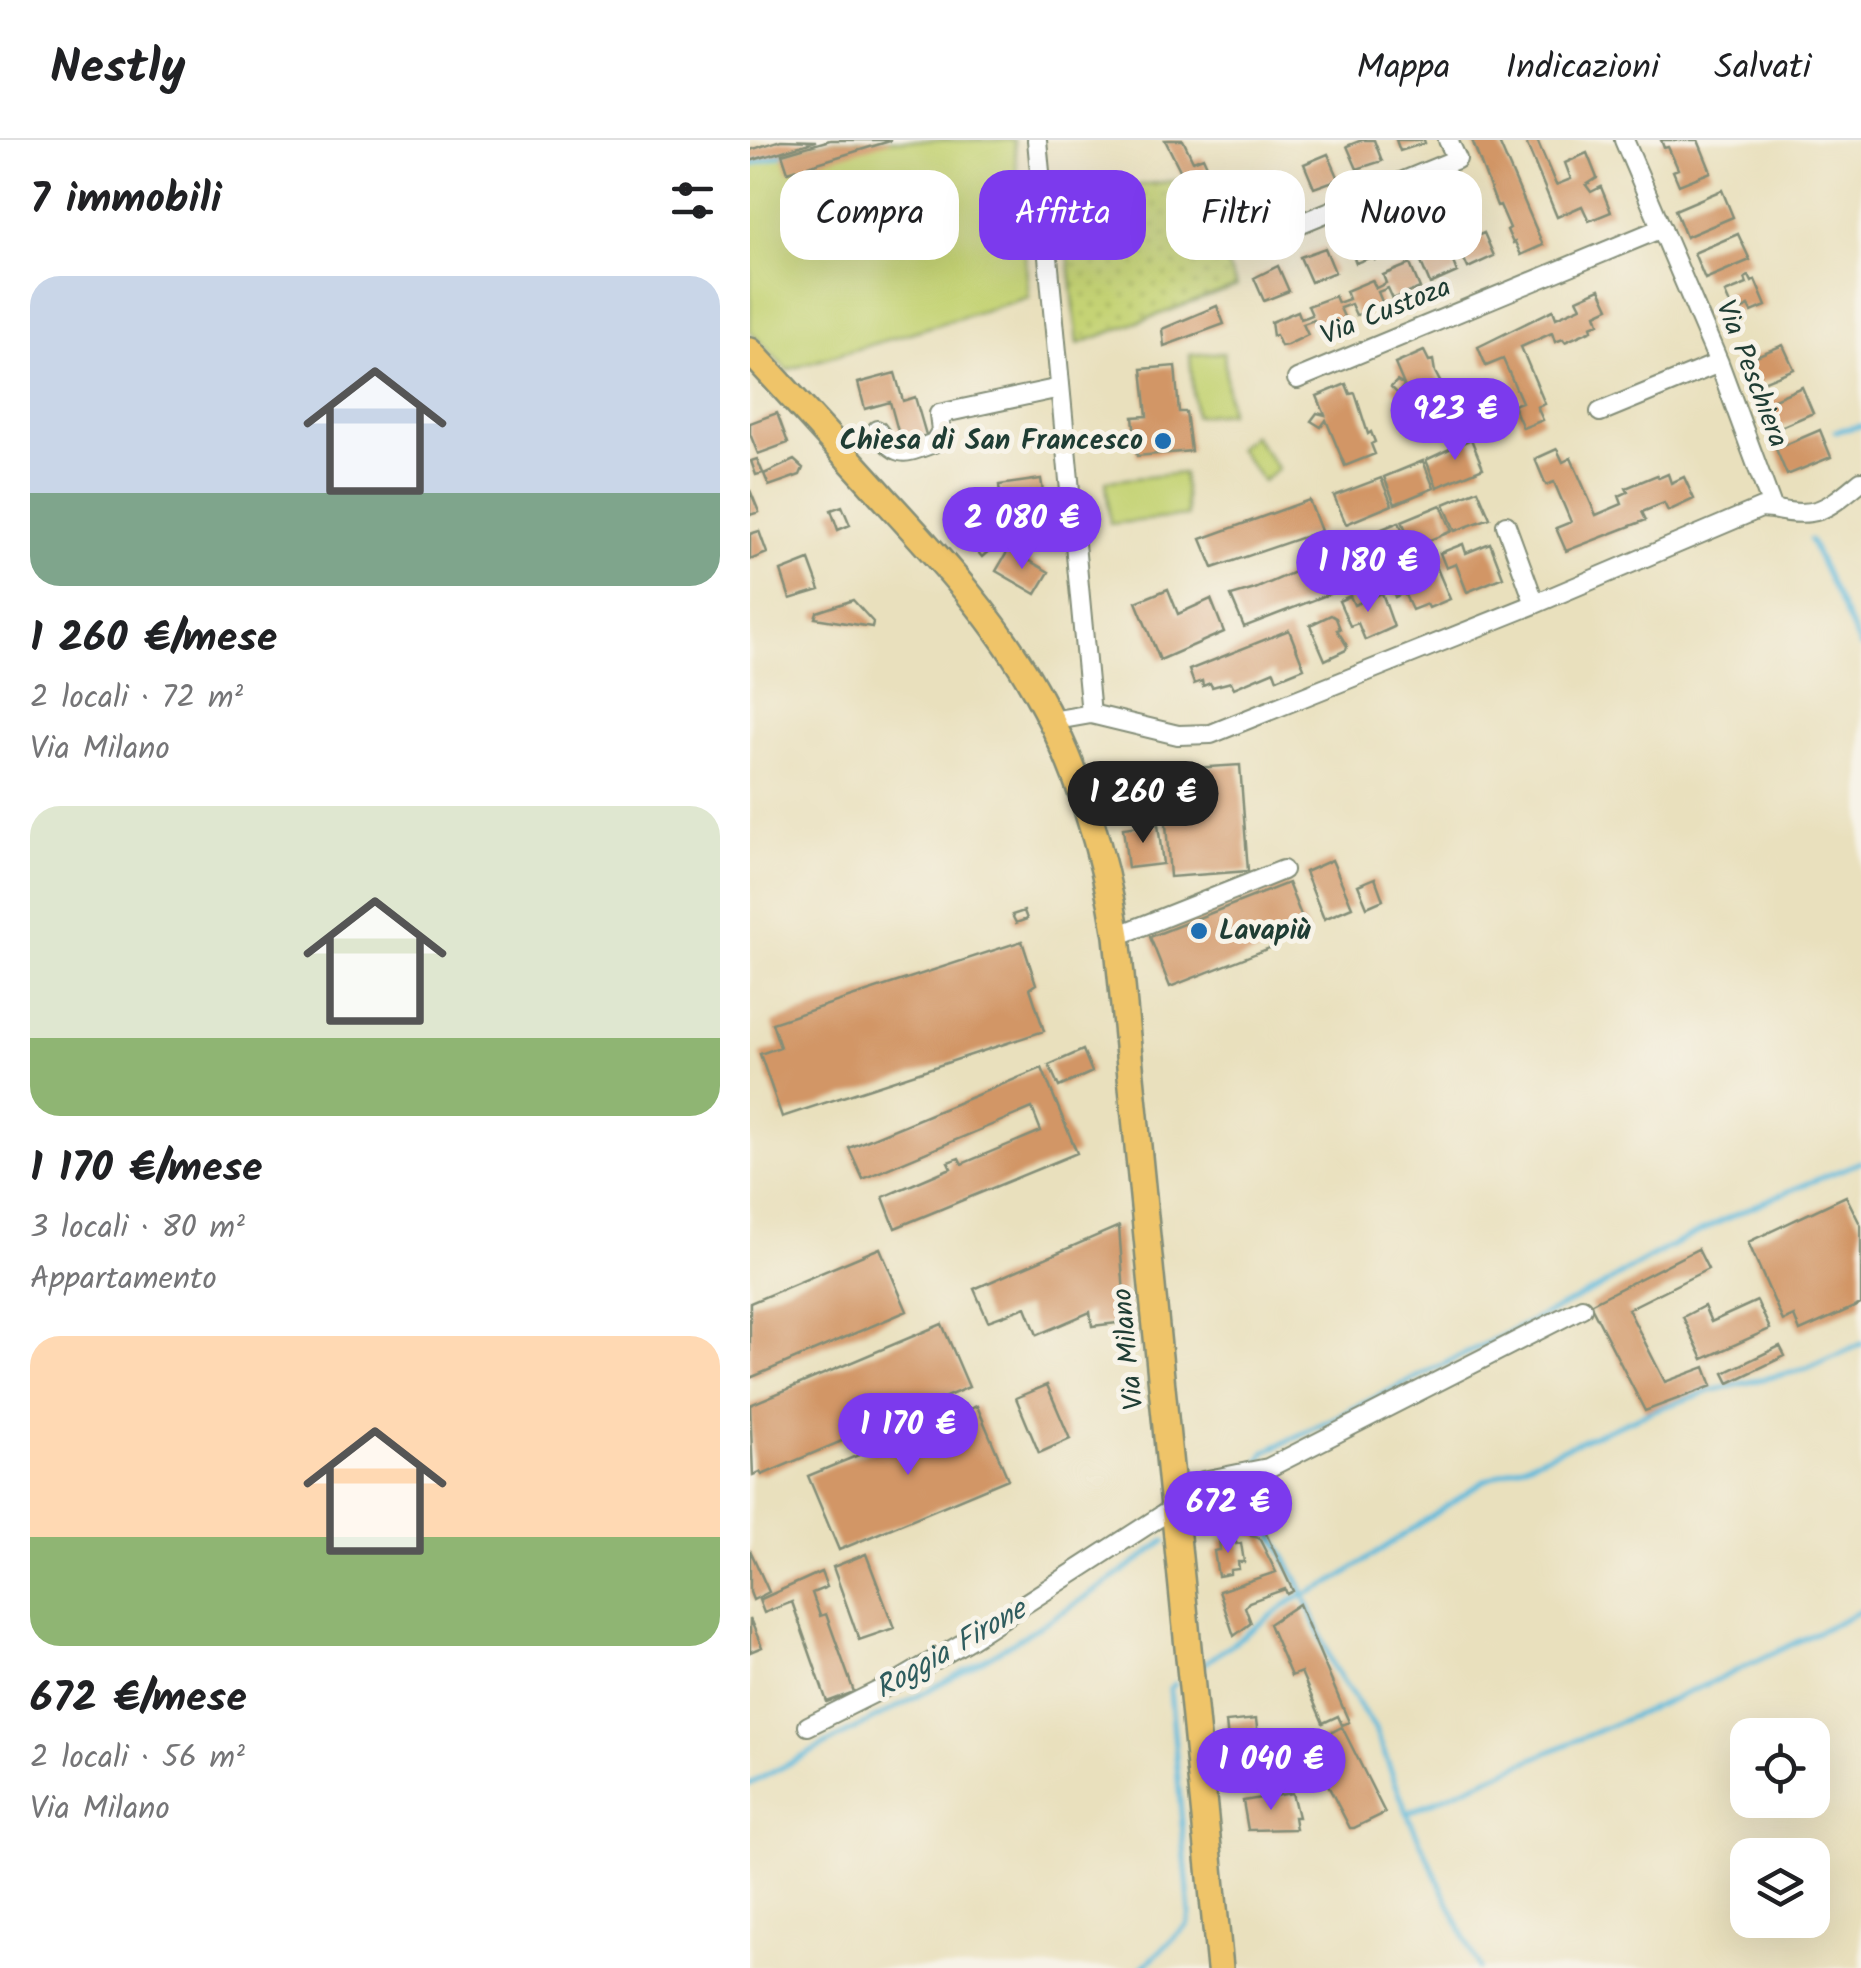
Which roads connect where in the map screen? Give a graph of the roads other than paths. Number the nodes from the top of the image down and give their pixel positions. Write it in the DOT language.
graph roads {
  1 [pos="1037,140"];
  2 [pos="1448,140"];
  3 [pos="1624,140"];
  4 [pos="1305,221"];
  5 [pos="1662,228"];
  6 [pos="750,350"];
  7 [pos="1719,363"];
  8 [pos="1296,378"];
  9 [pos="1060,388"];
  10 [pos="1600,412"];
  11 [pos="877,430"];
  12 [pos="1861,480"];
  13 [pos="1777,510"];
  14 [pos="1506,525"];
  15 [pos="1535,604"];
  16 [pos="1091,714"];
  17 [pos="1051,721"];
  18 [pos="1283,870"];
  19 [pos="1117,936"];
  20 [pos="1582,1308"];
  21 [pos="1175,1507"];
  22 [pos="808,1726"];
  23 [pos="1220,1968"];
  1 -- 9 [label="street"];
  2 -- 4 [label="street"];
  3 -- 5 [label="street, Via Peschiera"];
  5 -- 7 [label="street, Via Peschiera"];
  5 -- 8 [label="street, Via Custoza"];
  6 -- 17 [label="main road, Via Milano"];
  7 -- 10 [label="street"];
  7 -- 13 [label="street, Via Peschiera"];
  9 -- 11 [label="street"];
  9 -- 16 [label="street"];
  12 -- 13 [label="street"];
  13 -- 15 [label="street"];
  14 -- 15 [label="street"];
  15 -- 16 [label="street"];
  16 -- 17 [label="street"];
  17 -- 19 [label="main road, Via Milano"];
  18 -- 19 [label="street"];
  19 -- 21 [label="main road, Via Milano"];
  20 -- 21 [label="street"];
  21 -- 22 [label="street"];
  21 -- 23 [label="main road, Via Milano"];
}
